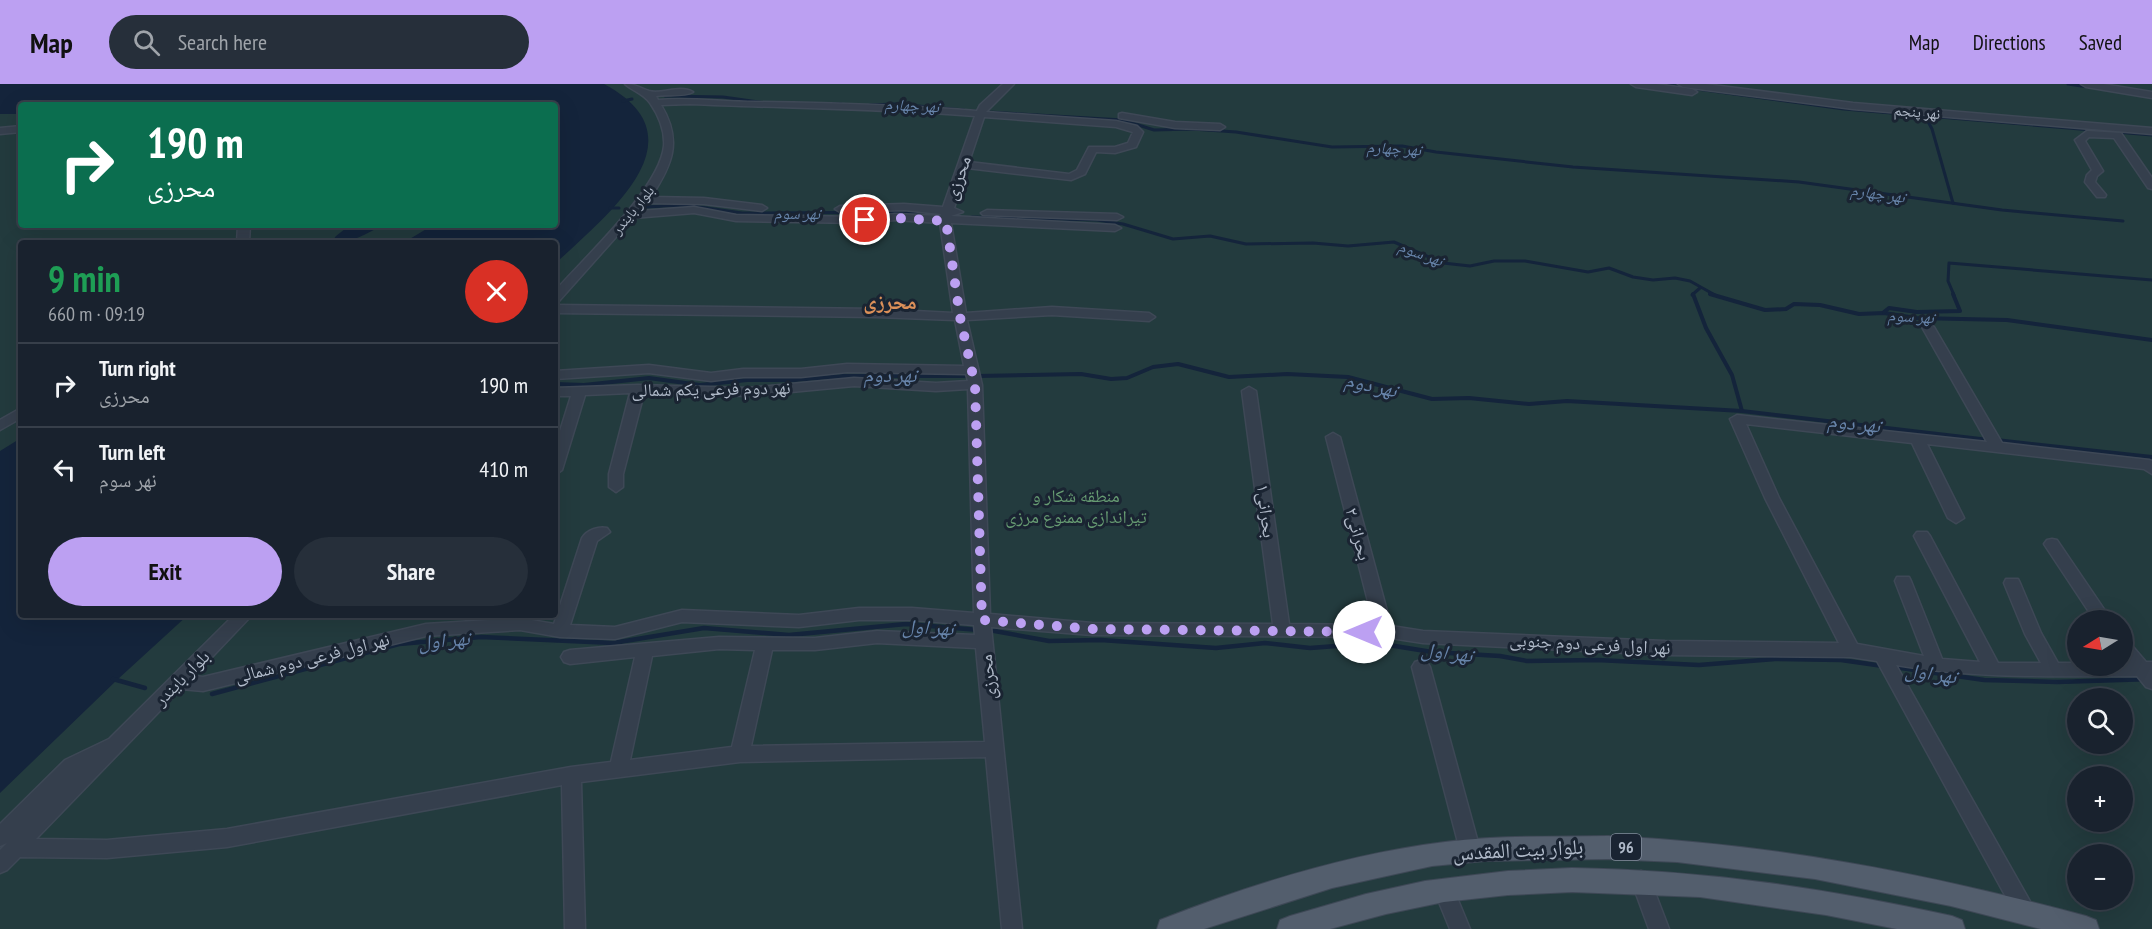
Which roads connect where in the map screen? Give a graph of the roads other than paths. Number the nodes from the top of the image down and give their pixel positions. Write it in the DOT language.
graph roads {
  1 [pos="630,84"];
  2 [pos="1009,84"];
  3 [pos="1636,84"];
  4 [pos="1683,84"];
  5 [pos="2086,84"];
  6 [pos="673,87"];
  7 [pos="2152,95"];
  8 [pos="1745,96"];
  9 [pos="652,99"];
  10 [pos="982,111"];
  11 [pos="1220,127"];
  12 [pos="18,129"];
  13 [pos="0,131"];
  14 [pos="2114,131"];
  15 [pos="2152,131"];
  16 [pos="2152,138"];
  17 [pos="964,165"];
  18 [pos="2152,186"];
  19 [pos="2101,195"];
  20 [pos="643,200"];
  21 [pos="631,215"];
  22 [pos="946,215"];
  23 [pos="1116,223"];
  24 [pos="558,295"];
  25 [pos="558,309"];
  26 [pos="960,317"];
  27 [pos="1149,317"];
  28 [pos="1928,327"];
  29 [pos="558,375"];
  30 [pos="974,377"];
  31 [pos="638,389"];
  32 [pos="1249,391"];
  33 [pos="558,392"];
  34 [pos="579,392"];
  35 [pos="18,414"];
  36 [pos="0,426"];
  37 [pos="1333,437"];
  38 [pos="1917,440"];
  39 [pos="1994,442"];
  40 [pos="558,460"];
  41 [pos="2152,469"];
  42 [pos="616,487"];
  43 [pos="1956,518"];
  44 [pos="602,532"];
  45 [pos="1922,536"];
  46 [pos="2052,544"];
  47 [pos="1903,581"];
  48 [pos="2012,583"];
  49 [pos="2097,610"];
  50 [pos="241,618"];
  51 [pos="522,620"];
  52 [pos="560,631"];
  53 [pos="983,631"];
  54 [pos="1384,631"];
  55 [pos="1282,632"];
  56 [pos="765,644"];
  57 [pos="645,650"];
  58 [pos="1851,650"];
  59 [pos="570,657"];
  60 [pos="2133,658"];
  61 [pos="1887,664"];
  62 [pos="1936,665"];
  63 [pos="1421,668"];
  64 [pos="2053,669"];
  65 [pos="1993,670"];
  66 [pos="2147,674"];
  67 [pos="178,682"];
  68 [pos="995,749"];
  69 [pos="740,754"];
  70 [pos="619,769"];
  71 [pos="571,775"];
  72 [pos="8,843"];
  73 [pos="1470,850"];
  74 [pos="0,864"];
  75 [pos="1641,880"];
  76 [pos="1444,890"];
  77 [pos="2025,912"];
  78 [pos="1892,922"];
  79 [pos="1296,928"];
  80 [pos="575,929"];
  81 [pos="1012,929"];
  82 [pos="1170,929"];
  83 [pos="1460,929"];
  84 [pos="1659,929"];
  85 [pos="1952,929"];
  86 [pos="2086,929"];
  1 -- 9 [label="street"];
  2 -- 10 [label="street"];
  3 -- 8 [label="street, نهر پنجم"];
  4 -- 8 [label="street, نهر پنجم"];
  5 -- 7 [label="street"];
  6 -- 9 [label="street"];
  6 -- 10 [label="street"];
  8 -- 14 [label="street, نهر پنجم"];
  9 -- 10 [label="street"];
  9 -- 20 [label="street, بلوار بایندر"];
  10 -- 11 [label="street"];
  10 -- 17 [label="street, محرزی"];
  10 -- 17 [label="street"];
  12 -- 13 [label="street"];
  14 -- 15 [label="street, نهر پنجم"];
  14 -- 16 [label="street"];
  14 -- 18 [label="street"];
  14 -- 19 [label="street"];
  17 -- 22 [label="street, محرزی"];
  20 -- 21 [label="street, بلوار بایندر"];
  20 -- 22 [label="street"];
  21 -- 22 [label="street"];
  21 -- 24 [label="street, بلوار بایندر"];
  22 -- 23 [label="street"];
  22 -- 26 [label="street, محرزی"];
  25 -- 26 [label="street"];
  26 -- 27 [label="street"];
  26 -- 30 [label="street, محرزی"];
  28 -- 39 [label="street"];
  29 -- 30 [label="street"];
  30 -- 31 [label="street, نهر دوم فرعی یکم شمالی"];
  30 -- 53 [label="street, محرزی"];
  31 -- 34 [label="street, نهر دوم فرعی یکم شمالی"];
  31 -- 42 [label="street"];
  32 -- 55 [label="street, بحرانی۱"];
  33 -- 34 [label="street, نهر دوم فرعی یکم شمالی"];
  34 -- 40 [label="street"];
  35 -- 36 [label="street"];
  37 -- 54 [label="street, بحرانی۲"];
  38 -- 39 [label="street"];
  38 -- 43 [label="street"];
  38 -- 58 [label="street"];
  39 -- 41 [label="street"];
  44 -- 52 [label="street"];
  45 -- 65 [label="street"];
  46 -- 49 [label="street"];
  47 -- 62 [label="street"];
  48 -- 64 [label="street"];
  50 -- 67 [label="street, بلوار بایندر"];
  51 -- 52 [label="street, نهر اول فرعی دوم شمالی"];
  51 -- 67 [label="street, نهر اول فرعی دوم شمالی"];
  52 -- 53 [label="street, نهر اول فرعی دوم شمالی"];
  53 -- 55 [label="street, نهر اول فرعی دوم جنوبی"];
  53 -- 56 [label="street"];
  53 -- 68 [label="street, محرزی"];
  54 -- 55 [label="street, نهر اول فرعی دوم جنوبی"];
  54 -- 58 [label="street, نهر اول فرعی دوم جنوبی"];
  56 -- 57 [label="street"];
  56 -- 69 [label="street"];
  57 -- 59 [label="street"];
  57 -- 70 [label="street"];
  58 -- 61 [label="street, نهر اول فرعی دوم جنوبی"];
  60 -- 66 [label="street"];
  61 -- 62 [label="street, نهر اول فرعی دوم جنوبی"];
  61 -- 77 [label="street"];
  62 -- 65 [label="street, نهر اول فرعی دوم جنوبی"];
  63 -- 73 [label="street"];
  64 -- 65 [label="street, نهر اول فرعی دوم جنوبی"];
  64 -- 66 [label="street, نهر اول فرعی دوم جنوبی"];
  67 -- 72 [label="street, بلوار بایندر"];
  68 -- 69 [label="street"];
  68 -- 81 [label="street, محرزی"];
  69 -- 70 [label="street"];
  70 -- 71 [label="street"];
  71 -- 72 [label="street"];
  71 -- 80 [label="street"];
  72 -- 74 [label="street, بلوار بایندر"];
  73 -- 77 [label="main road, بلوار بیت المقدس / 96"];
  73 -- 82 [label="main road, بلوار بیت المقدس / 96"];
  75 -- 76 [label="main road, بلوار بیت المقدس / 96"];
  75 -- 78 [label="main road, بلوار بیت المقدس / 96"];
  75 -- 84 [label="street"];
  76 -- 79 [label="main road, بلوار بیت المقدس / 96"];
  76 -- 83 [label="street"];
  77 -- 86 [label="main road, بلوار بیت المقدس / 96"];
  78 -- 85 [label="main road, بلوار بیت المقدس / 96"];
}
